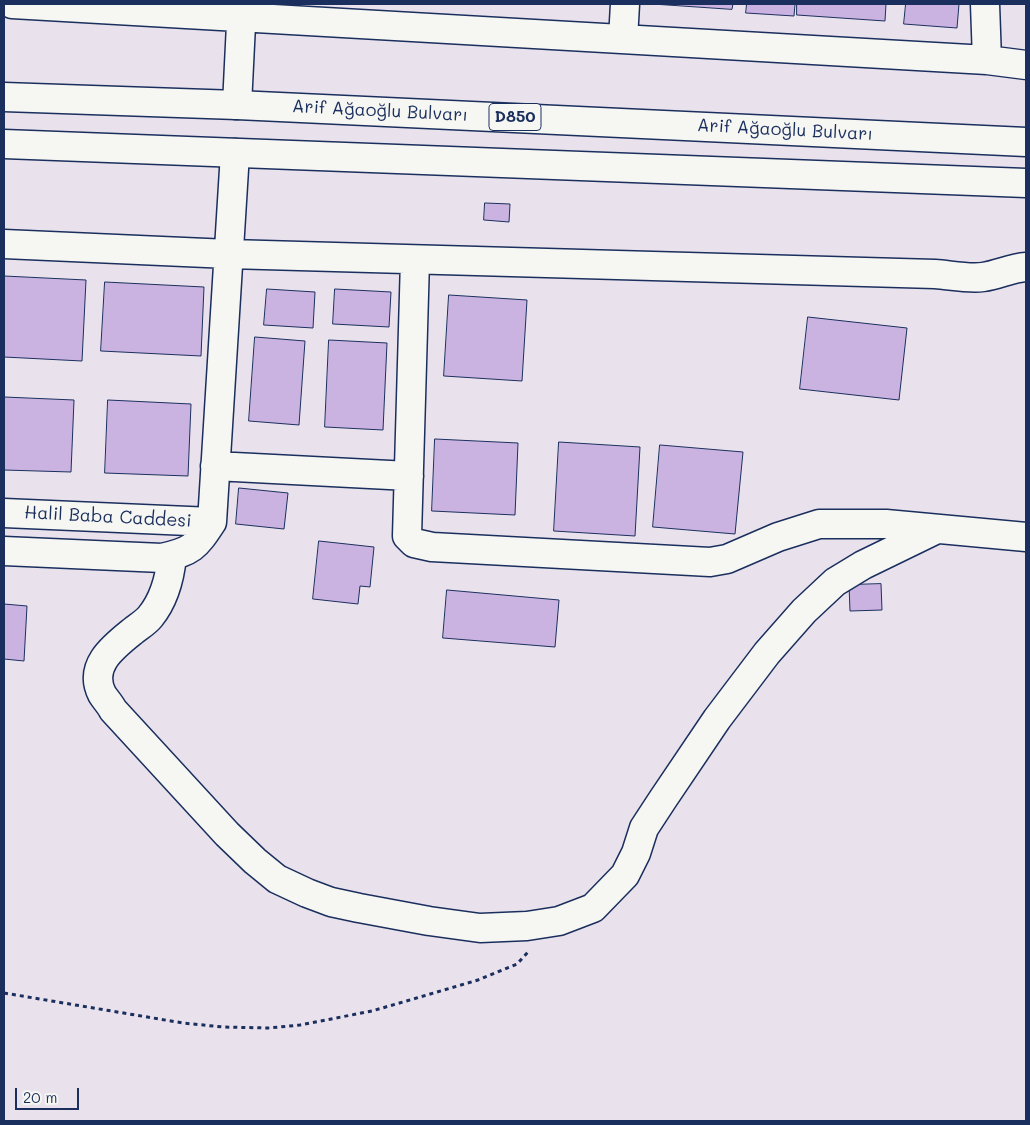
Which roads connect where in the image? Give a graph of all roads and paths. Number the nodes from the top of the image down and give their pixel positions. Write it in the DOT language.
graph roads {
  1 [pos="12,4"];
  2 [pos="626,4"];
  3 [pos="985,4"];
  4 [pos="241,10"];
  5 [pos="623,39"];
  6 [pos="987,60"];
  7 [pos="1026,65"];
  8 [pos="4,97"];
  9 [pos="237,105"];
  10 [pos="1026,142"];
  11 [pos="4,144"];
  12 [pos="235,153"];
  13 [pos="1026,183"];
  14 [pos="4,244"];
  15 [pos="228,254"];
  16 [pos="415,260"];
  17 [pos="1026,267"];
  18 [pos="215,466"];
  19 [pos="409,476"];
  20 [pos="4,513"];
  21 [pos="212,522"];
  22 [pos="937,529"];
  23 [pos="1026,538"];
  24 [pos="4,550"];
  25 [pos="172,556"];
  26 [pos="539,925"];
  27 [pos="4,993"];
  1 -- 4 [label="main road"];
  2 -- 5 [label="main road"];
  3 -- 6 [label="main road"];
  4 -- 5 [label="main road"];
  4 -- 9 [label="main road"];
  5 -- 6 [label="main road"];
  6 -- 7 [label="main road"];
  8 -- 9 [label="main road, Arif Ağaoğlu Bulvarı / D850"];
  9 -- 10 [label="main road, Arif Ağaoğlu Bulvarı / D850"];
  11 -- 12 [label="main road"];
  12 -- 13 [label="main road"];
  12 -- 15 [label="main road"];
  14 -- 15 [label="main road"];
  15 -- 16 [label="main road"];
  15 -- 18 [label="main road"];
  16 -- 17 [label="main road"];
  16 -- 19 [label="main road"];
  18 -- 19 [label="main road"];
  18 -- 21 [label="main road"];
  19 -- 22 [label="main road"];
  20 -- 21 [label="main road, Halil Baba Caddesi"];
  21 -- 25 [label="main road"];
  22 -- 23 [label="main road"];
  22 -- 26 [label="main road"];
  24 -- 25 [label="main road"];
  25 -- 26 [label="main road"];
  26 -- 27 [label="path"];
}
